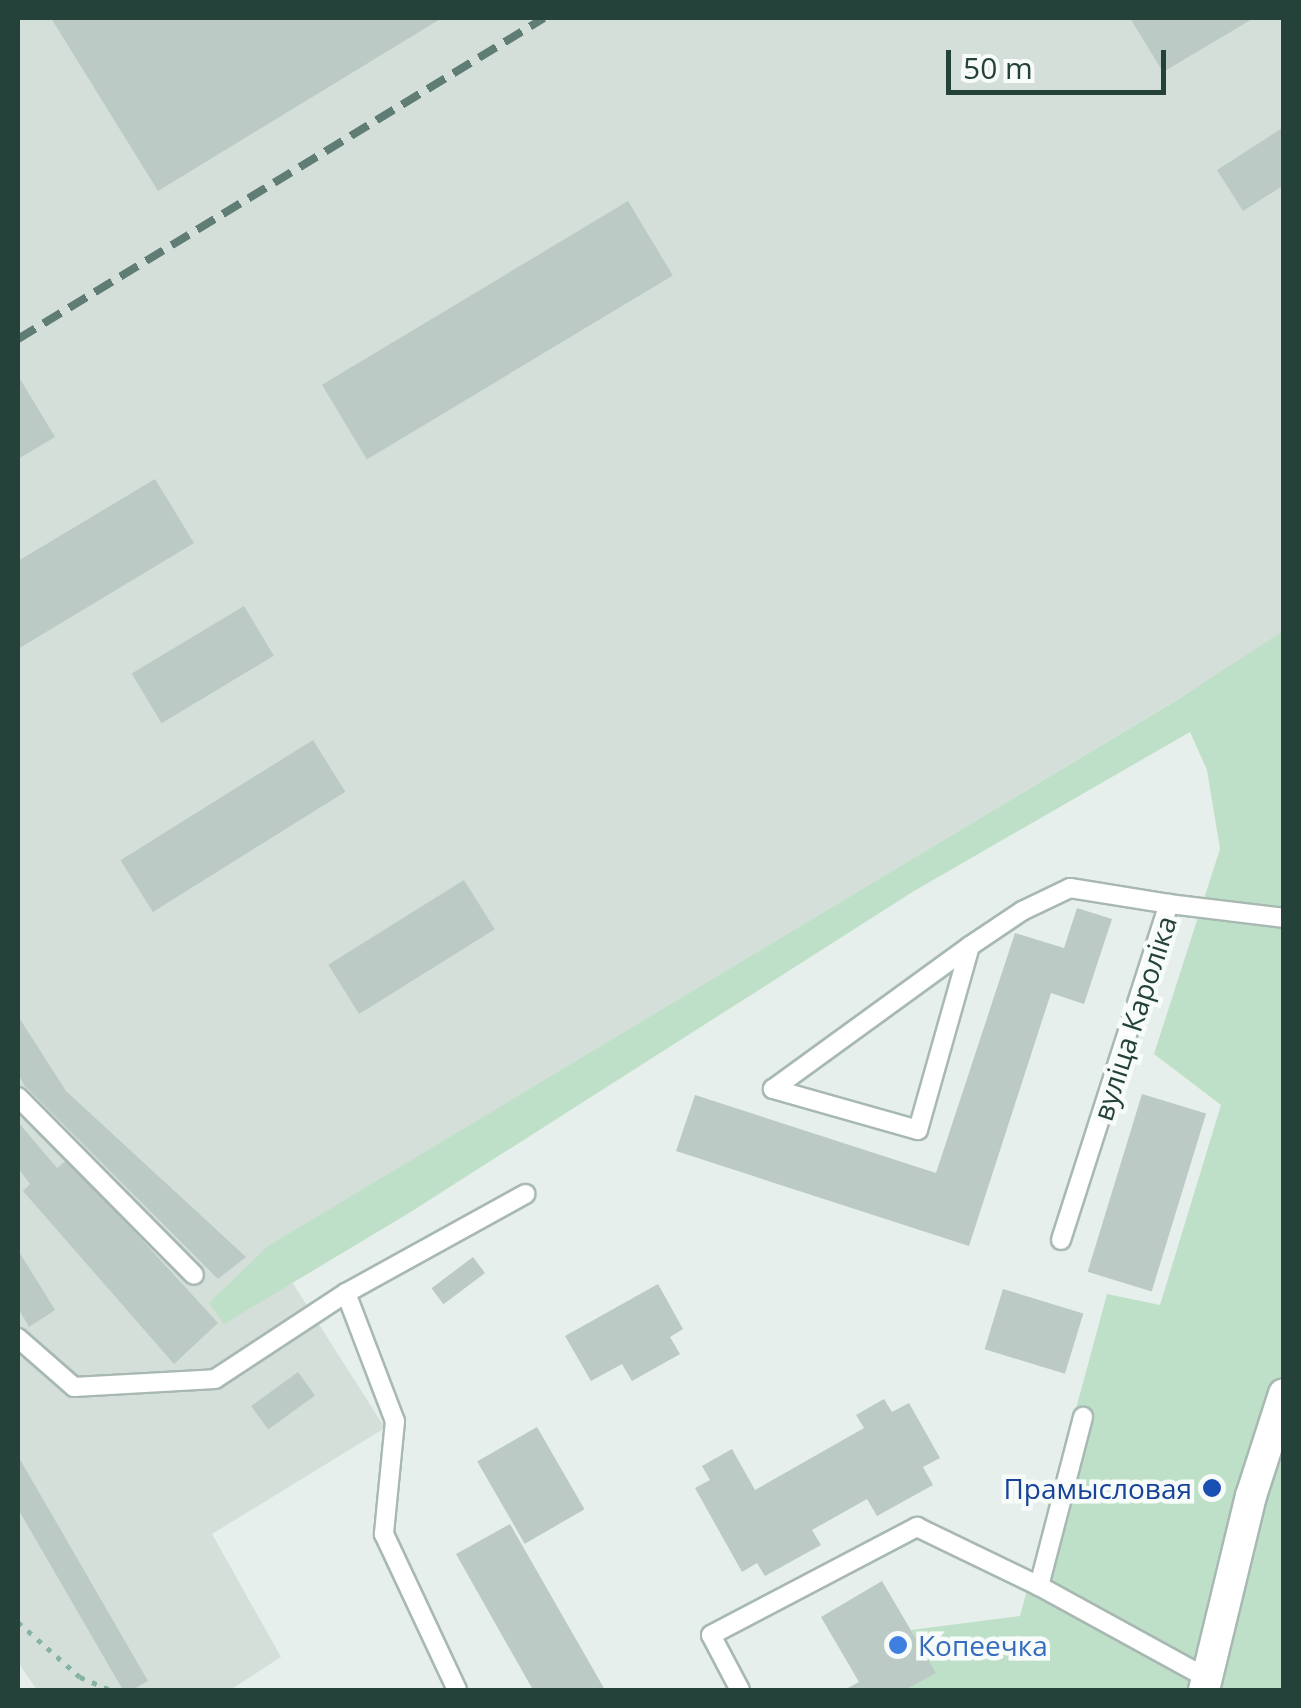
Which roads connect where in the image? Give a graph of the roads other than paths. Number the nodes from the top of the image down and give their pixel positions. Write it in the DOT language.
graph roads {
  1 [pos="1169,904"];
  2 [pos="1284,918"];
  3 [pos="970,946"];
  4 [pos="18,1097"];
  5 [pos="525,1194"];
  6 [pos="1062,1240"];
  7 [pos="194,1275"];
  8 [pos="346,1293"];
  9 [pos="18,1338"];
  10 [pos="1284,1394"];
  11 [pos="1084,1417"];
  12 [pos="1039,1586"];
  13 [pos="1205,1684"];
  14 [pos="457,1690"];
  15 [pos="740,1690"];
  1 -- 2 [label="lane, вуліца Кароліка"];
  1 -- 3 [label="lane"];
  1 -- 6 [label="lane, вуліца Кароліка"];
  3 -- 3 [label="lane"];
  4 -- 7 [label="lane"];
  5 -- 8 [label="lane"];
  8 -- 9 [label="lane"];
  8 -- 14 [label="lane"];
  10 -- 13 [label="main road"];
  11 -- 12 [label="lane"];
  12 -- 13 [label="lane"];
  12 -- 15 [label="lane"];
}
